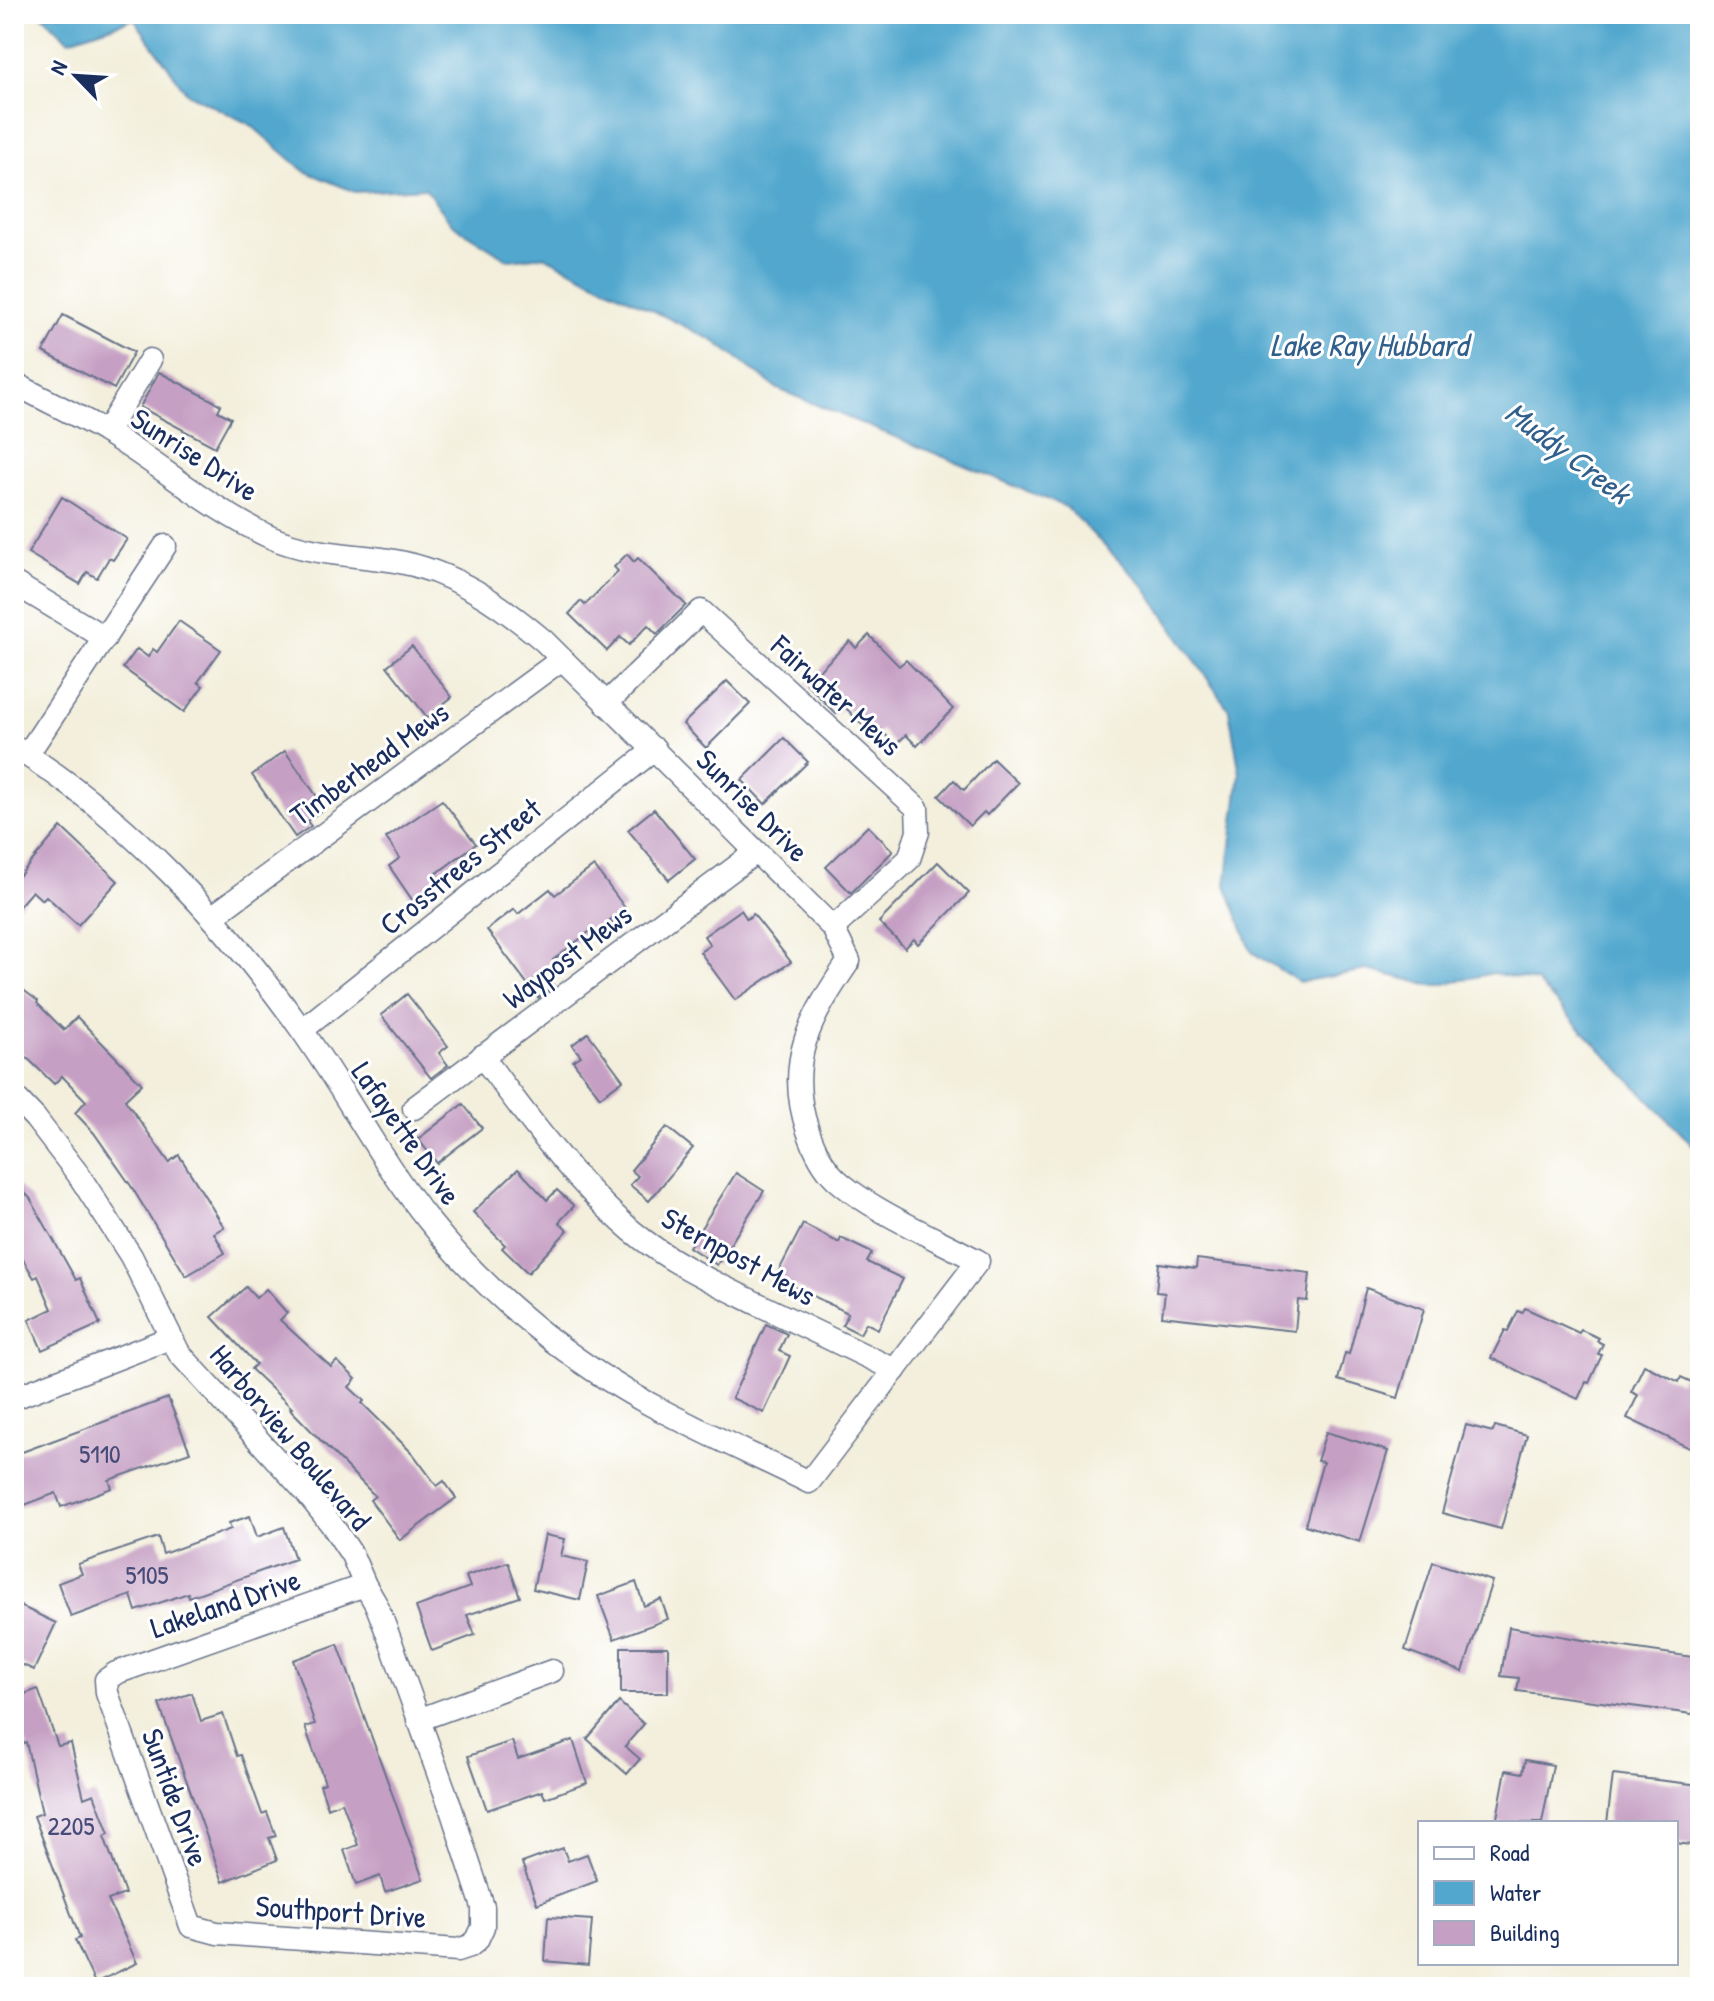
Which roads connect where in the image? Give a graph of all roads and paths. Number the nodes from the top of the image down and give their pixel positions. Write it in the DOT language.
graph roads {
  1 [pos="150,360"];
  2 [pos="14,383"];
  3 [pos="106,432"];
  4 [pos="165,546"];
  5 [pos="14,583"];
  6 [pos="105,638"];
  7 [pos="562,659"];
  8 [pos="606,704"];
  9 [pos="655,749"];
  10 [pos="21,751"];
  11 [pos="756,852"];
  12 [pos="213,916"];
  13 [pos="833,928"];
  14 [pos="302,1030"];
  15 [pos="482,1056"];
  16 [pos="14,1096"];
  17 [pos="414,1108"];
  18 [pos="170,1338"];
  19 [pos="895,1370"];
  20 [pos="14,1398"];
  21 [pos="809,1482"];
  22 [pos="365,1585"];
  23 [pos="552,1671"];
  24 [pos="106,1680"];
  25 [pos="418,1720"];
  26 [pos="199,1930"];
  27 [pos="477,1940"];
  1 -- 3 [label="street"];
  2 -- 3 [label="street, Sunrise Drive"];
  3 -- 7 [label="street, Sunrise Drive"];
  4 -- 6 [label="street"];
  5 -- 6 [label="street"];
  6 -- 10 [label="street"];
  7 -- 8 [label="street, Sunrise Drive"];
  7 -- 12 [label="street, Timberhead Mews"];
  8 -- 9 [label="street, Sunrise Drive"];
  8 -- 13 [label="street, Fairwater Mews"];
  9 -- 11 [label="street, Sunrise Drive"];
  9 -- 14 [label="street, Crosstrees Street"];
  10 -- 12 [label="street, Lafayette Drive"];
  11 -- 13 [label="street, Sunrise Drive"];
  11 -- 15 [label="street, Waypost Mews"];
  12 -- 14 [label="street, Lafayette Drive"];
  13 -- 19 [label="street, Sunrise Drive"];
  14 -- 21 [label="street, Lafayette Drive"];
  15 -- 17 [label="street, Waypost Mews"];
  15 -- 19 [label="street, Sternpost Mews"];
  16 -- 18 [label="street, Harborview Boulevard"];
  18 -- 20 [label="street"];
  18 -- 22 [label="street, Harborview Boulevard"];
  19 -- 21 [label="street, Sunrise Drive"];
  22 -- 24 [label="street, Lakeland Drive"];
  22 -- 25 [label="street, Harborview Boulevard"];
  23 -- 25 [label="street"];
  24 -- 26 [label="street, Suntide Drive"];
  25 -- 27 [label="street, Harborview Boulevard"];
  26 -- 27 [label="street, Southport Drive"];
}
